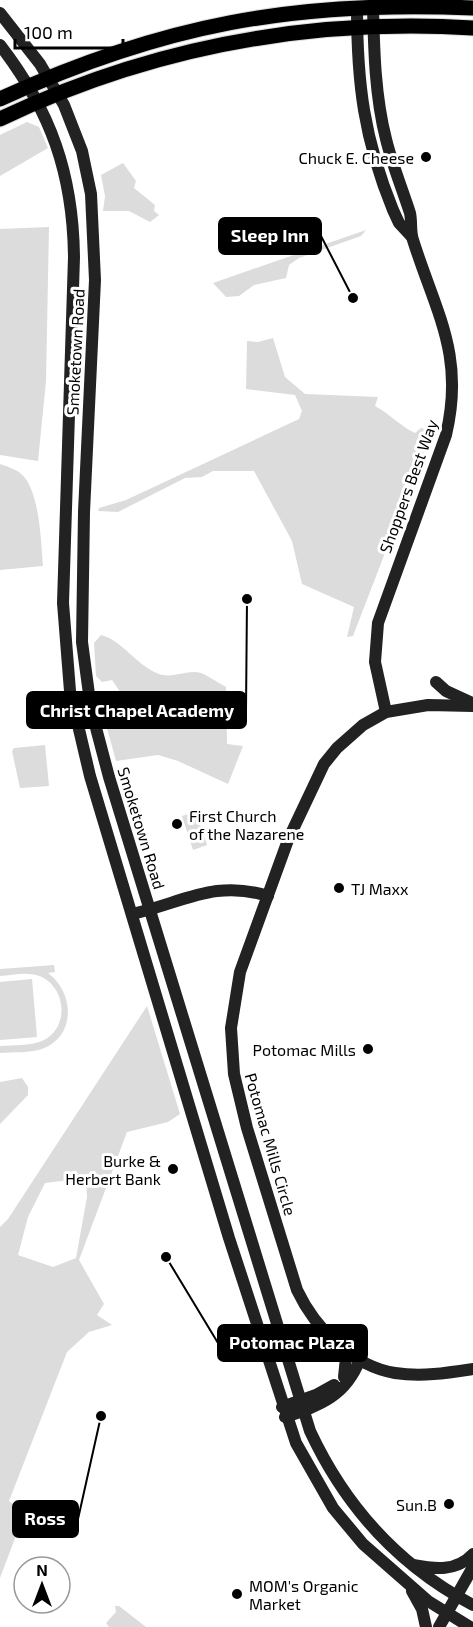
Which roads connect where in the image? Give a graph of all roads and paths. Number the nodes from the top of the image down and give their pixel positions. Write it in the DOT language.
graph roads {
  1 [pos="357,7"];
  2 [pos="373,7"];
  3 [pos="473,8"];
  4 [pos="0,13"];
  5 [pos="374,26"];
  6 [pos="357,27"];
  7 [pos="473,28"];
  8 [pos="0,45"];
  9 [pos="49,77"];
  10 [pos="30,86"];
  11 [pos="58,93"];
  12 [pos="0,99"];
  13 [pos="39,101"];
  14 [pos="0,119"];
  15 [pos="412,237"];
  16 [pos="63,603"];
  17 [pos="81,604"];
  18 [pos="436,682"];
  19 [pos="473,705"];
  20 [pos="386,712"];
  21 [pos="268,896"];
  22 [pos="150,910"];
  23 [pos="132,914"];
  24 [pos="217,1133"];
  25 [pos="200,1138"];
  26 [pos="343,1348"];
  27 [pos="360,1359"];
  28 [pos="473,1369"];
  29 [pos="385,1370"];
  30 [pos="348,1378"];
  31 [pos="301,1406"];
  32 [pos="284,1412"];
  33 [pos="473,1554"];
  34 [pos="410,1564"];
  35 [pos="473,1567"];
  36 [pos="410,1587"];
  37 [pos="457,1596"];
  38 [pos="473,1605"];
  39 [pos="447,1614"];
  40 [pos="464,1626"];
  41 [pos="426,1627"];
  42 [pos="439,1627"];
  1 -- 2 [label="highway"];
  1 -- 6 [label="main road, Shoppers Best Way"];
  1 -- 9 [label="highway"];
  2 -- 3 [label="highway"];
  2 -- 5 [label="main road, Shoppers Best Way"];
  4 -- 9 [label="main road, Smoketown Road"];
  5 -- 6 [label="highway"];
  5 -- 7 [label="highway"];
  5 -- 15 [label="main road, Shoppers Best Way"];
  6 -- 11 [label="highway"];
  6 -- 15 [label="main road, Shoppers Best Way"];
  8 -- 10 [label="main road, Smoketown Road"];
  9 -- 10 [label="highway"];
  9 -- 11 [label="main road, Smoketown Road"];
  10 -- 12 [label="highway"];
  10 -- 13 [label="main road, Smoketown Road"];
  11 -- 13 [label="highway"];
  11 -- 17 [label="main road, Smoketown Road"];
  13 -- 14 [label="highway"];
  13 -- 16 [label="main road, Smoketown Road"];
  15 -- 20 [label="main road, Shoppers Best Way"];
  16 -- 17 [label="main road"];
  16 -- 23 [label="main road, Smoketown Road"];
  17 -- 22 [label="main road, Smoketown Road"];
  18 -- 19 [label="main road"];
  19 -- 20 [label="main road, Potomac Mills Circle"];
  20 -- 21 [label="main road, Potomac Mills Circle"];
  21 -- 22 [label="main road"];
  21 -- 26 [label="main road, Potomac Mills Circle"];
  22 -- 23 [label="main road"];
  22 -- 24 [label="main road, Smoketown Road"];
  23 -- 25 [label="main road, Smoketown Road"];
  24 -- 25 [label="main road"];
  24 -- 31 [label="main road, Smoketown Road"];
  25 -- 32 [label="main road, Smoketown Road"];
  26 -- 27 [label="main road, Potomac Mills Circle"];
  26 -- 30 [label="main road"];
  27 -- 29 [label="main road, Potomac Mills Circle"];
  27 -- 30 [label="main road"];
  28 -- 29 [label="main road, Potomac Mills Circle"];
  29 -- 30 [label="main road"];
  30 -- 31 [label="main road"];
  31 -- 32 [label="main road"];
  31 -- 34 [label="main road, Smoketown Road"];
  32 -- 36 [label="main road, Smoketown Road"];
  33 -- 34 [label="main road"];
  34 -- 37 [label="main road, Smoketown Road"];
  35 -- 37 [label="main road"];
  36 -- 39 [label="main road, Smoketown Road"];
  36 -- 41 [label="main road"];
  37 -- 38 [label="main road, Smoketown Road"];
  37 -- 39 [label="main road"];
  38 -- 40 [label="main road"];
  39 -- 40 [label="main road, Smoketown Road"];
  39 -- 42 [label="main road"];
}
